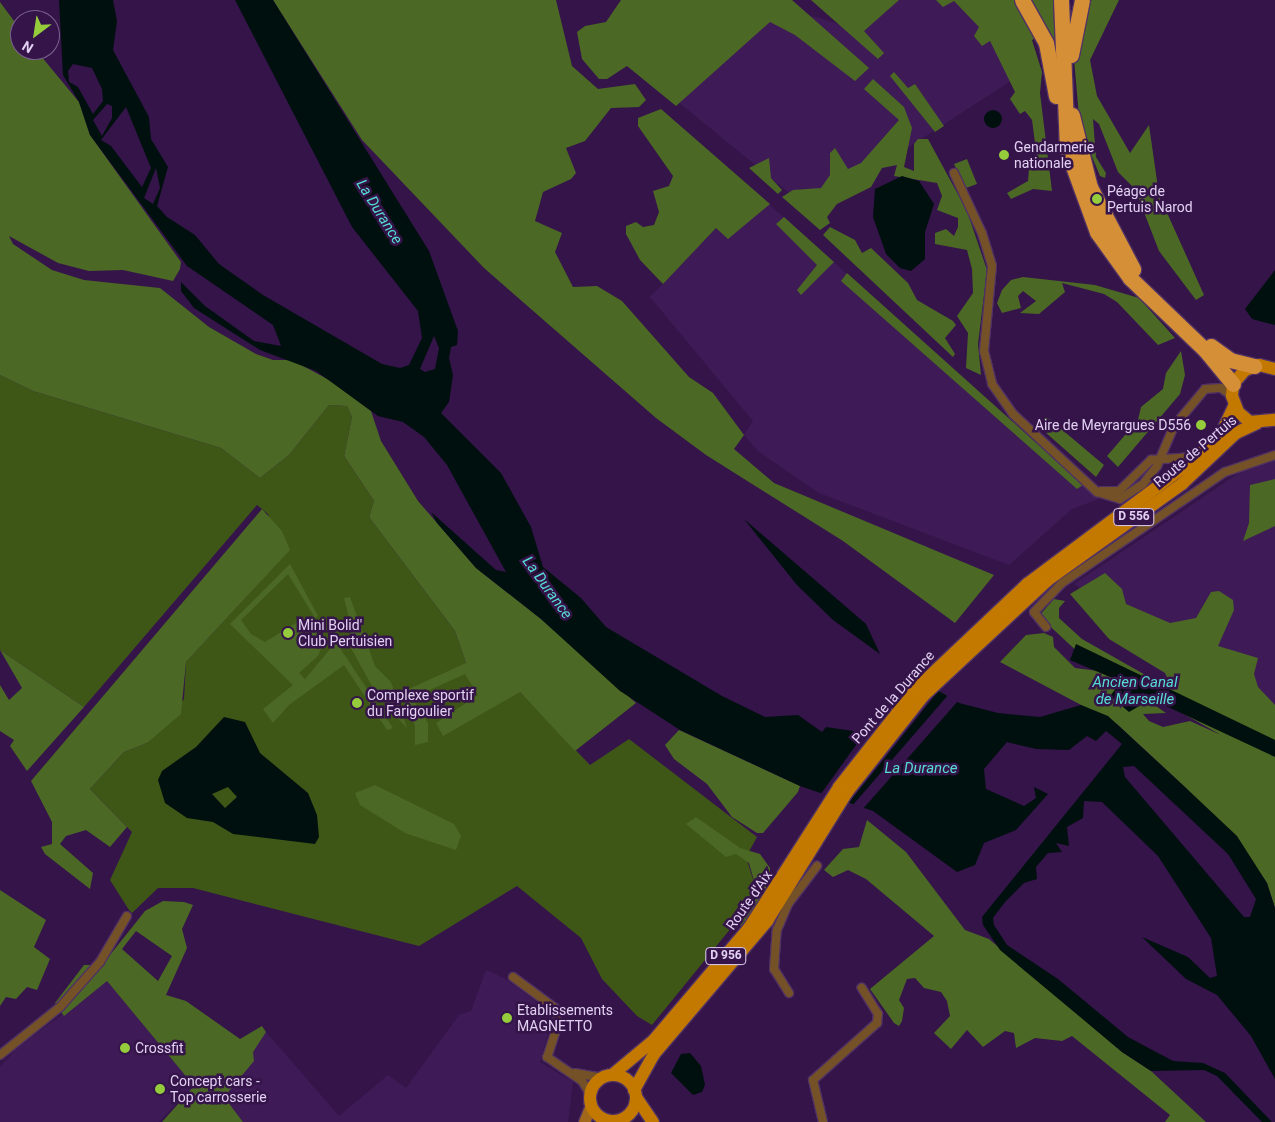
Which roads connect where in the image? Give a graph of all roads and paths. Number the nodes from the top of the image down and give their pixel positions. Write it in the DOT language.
graph roads {
  1 [pos="1022,0"];
  2 [pos="1061,0"];
  3 [pos="1082,0"];
  4 [pos="954,173"];
  5 [pos="1120,256"];
  6 [pos="1130,278"];
  7 [pos="1254,366"];
  8 [pos="1274,367"];
  9 [pos="1233,396"];
  10 [pos="1269,424"];
  11 [pos="1200,455"];
  12 [pos="1275,455"];
  13 [pos="1160,458"];
  14 [pos="1085,480"];
  15 [pos="1006,608"];
  16 [pos="1046,627"];
  17 [pos="906,709"];
  18 [pos="822,822"];
  19 [pos="817,866"];
  20 [pos="126,916"];
  21 [pos="513,976"];
  22 [pos="862,988"];
  23 [pos="788,994"];
  24 [pos="0,1055"];
  25 [pos="571,1071"];
  26 [pos="607,1077"];
  27 [pos="635,1094"];
  28 [pos="590,1099"];
  29 [pos="618,1121"];
  30 [pos="584,1122"];
  31 [pos="653,1122"];
  32 [pos="823,1122"];
  1 -- 6 [label="highway"];
  2 -- 5 [label="highway"];
  3 -- 5 [label="highway"];
  4 -- 14 [label="street"];
  5 -- 6 [label="highway"];
  5 -- 7 [label="highway"];
  6 -- 9 [label="highway"];
  7 -- 8 [label="main road"];
  7 -- 9 [label="main road"];
  9 -- 10 [label="main road"];
  9 -- 11 [label="main road, Route de Pertuis / D 556"];
  9 -- 13 [label="street"];
  10 -- 15 [label="main road, Route de Pertuis / D 556"];
  11 -- 13 [label="street"];
  11 -- 15 [label="main road, Route de Pertuis / D 556"];
  12 -- 16 [label="street"];
  13 -- 14 [label="street"];
  13 -- 14 [label="street"];
  15 -- 17 [label="main road, Pont de la Durance / D 556"];
  17 -- 18 [label="main road, Pont de la Durance / D 956"];
  18 -- 26 [label="main road, Route d'Aix / D 956"];
  18 -- 27 [label="main road, Route d'Aix / D 956"];
  19 -- 23 [label="street"];
  20 -- 24 [label="street"];
  21 -- 25 [label="street"];
  22 -- 32 [label="street"];
  25 -- 26 [label="street"];
  25 -- 28 [label="street"];
  26 -- 27 [label="main road"];
  26 -- 28 [label="main road"];
  27 -- 29 [label="main road"];
  27 -- 31 [label="main road"];
  28 -- 29 [label="main road"];
  28 -- 30 [label="main road"];
}
